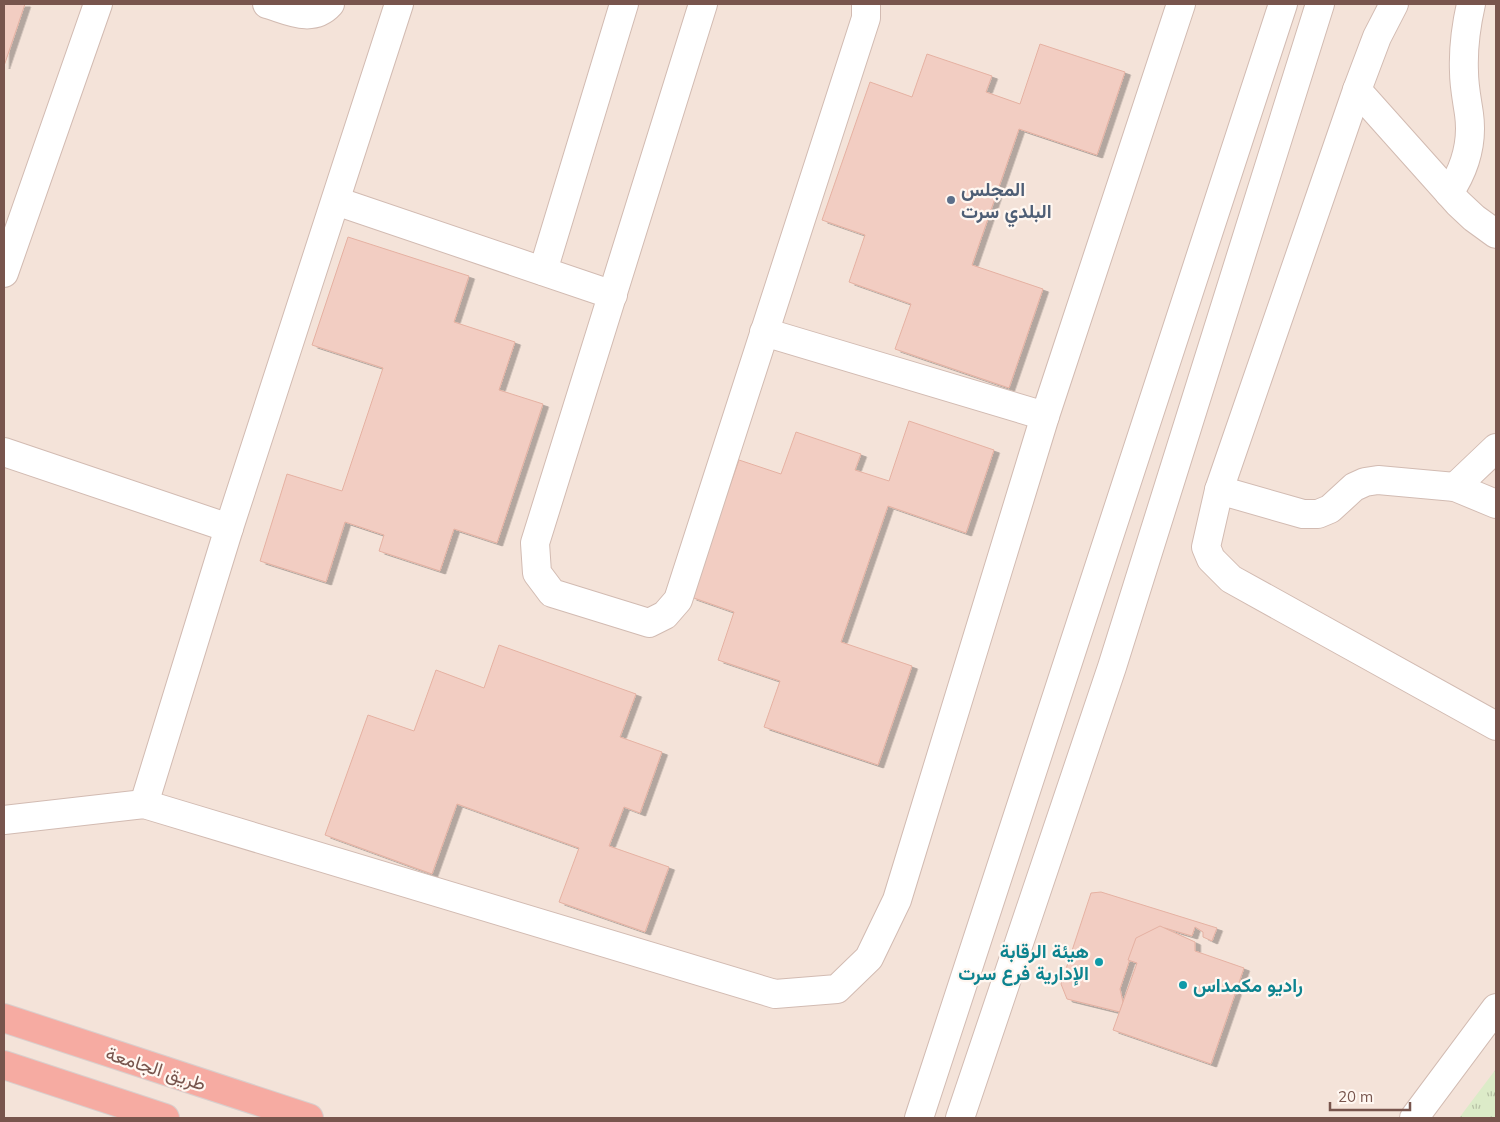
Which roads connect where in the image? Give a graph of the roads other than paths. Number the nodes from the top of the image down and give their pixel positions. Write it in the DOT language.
graph roads {
  1 [pos="98,4"];
  2 [pos="267,4"];
  3 [pos="330,4"];
  4 [pos="399,4"];
  5 [pos="624,4"];
  6 [pos="704,4"];
  7 [pos="866,4"];
  8 [pos="1181,4"];
  9 [pos="1283,4"];
  10 [pos="1320,4"];
  11 [pos="1394,4"];
  12 [pos="1471,4"];
  13 [pos="1356,90"];
  14 [pos="1449,193"];
  15 [pos="336,201"];
  16 [pos="1496,234"];
  17 [pos="544,271"];
  18 [pos="4,273"];
  19 [pos="613,294"];
  20 [pos="764,332"];
  21 [pos="1045,416"];
  22 [pos="1496,448"];
  23 [pos="4,452"];
  24 [pos="1455,487"];
  25 [pos="1219,490"];
  26 [pos="1496,504"];
  27 [pos="229,528"];
  28 [pos="1496,726"];
  29 [pos="144,804"];
  30 [pos="4,820"];
  31 [pos="1496,1008"];
  32 [pos="4,1018"];
  33 [pos="4,1065"];
  34 [pos="165,1118"];
  35 [pos="309,1118"];
  36 [pos="919,1118"];
  37 [pos="960,1118"];
  38 [pos="1414,1118"];
  1 -- 18 [label="street"];
  2 -- 3 [label="street"];
  4 -- 15 [label="street"];
  5 -- 17 [label="street"];
  6 -- 19 [label="street"];
  7 -- 20 [label="street"];
  8 -- 21 [label="street"];
  9 -- 36 [label="street"];
  10 -- 37 [label="street"];
  11 -- 13 [label="street"];
  12 -- 14 [label="street"];
  13 -- 14 [label="street"];
  13 -- 25 [label="street"];
  14 -- 16 [label="street"];
  15 -- 17 [label="street"];
  15 -- 27 [label="street"];
  17 -- 19 [label="street"];
  19 -- 20 [label="street"];
  20 -- 21 [label="street"];
  21 -- 29 [label="street"];
  22 -- 24 [label="street"];
  23 -- 27 [label="street"];
  24 -- 25 [label="street"];
  24 -- 26 [label="street"];
  25 -- 28 [label="street"];
  27 -- 29 [label="street"];
  29 -- 30 [label="street"];
  31 -- 38 [label="street"];
  32 -- 35 [label="highway, طريق الجامعة"];
  33 -- 34 [label="highway"];
}
